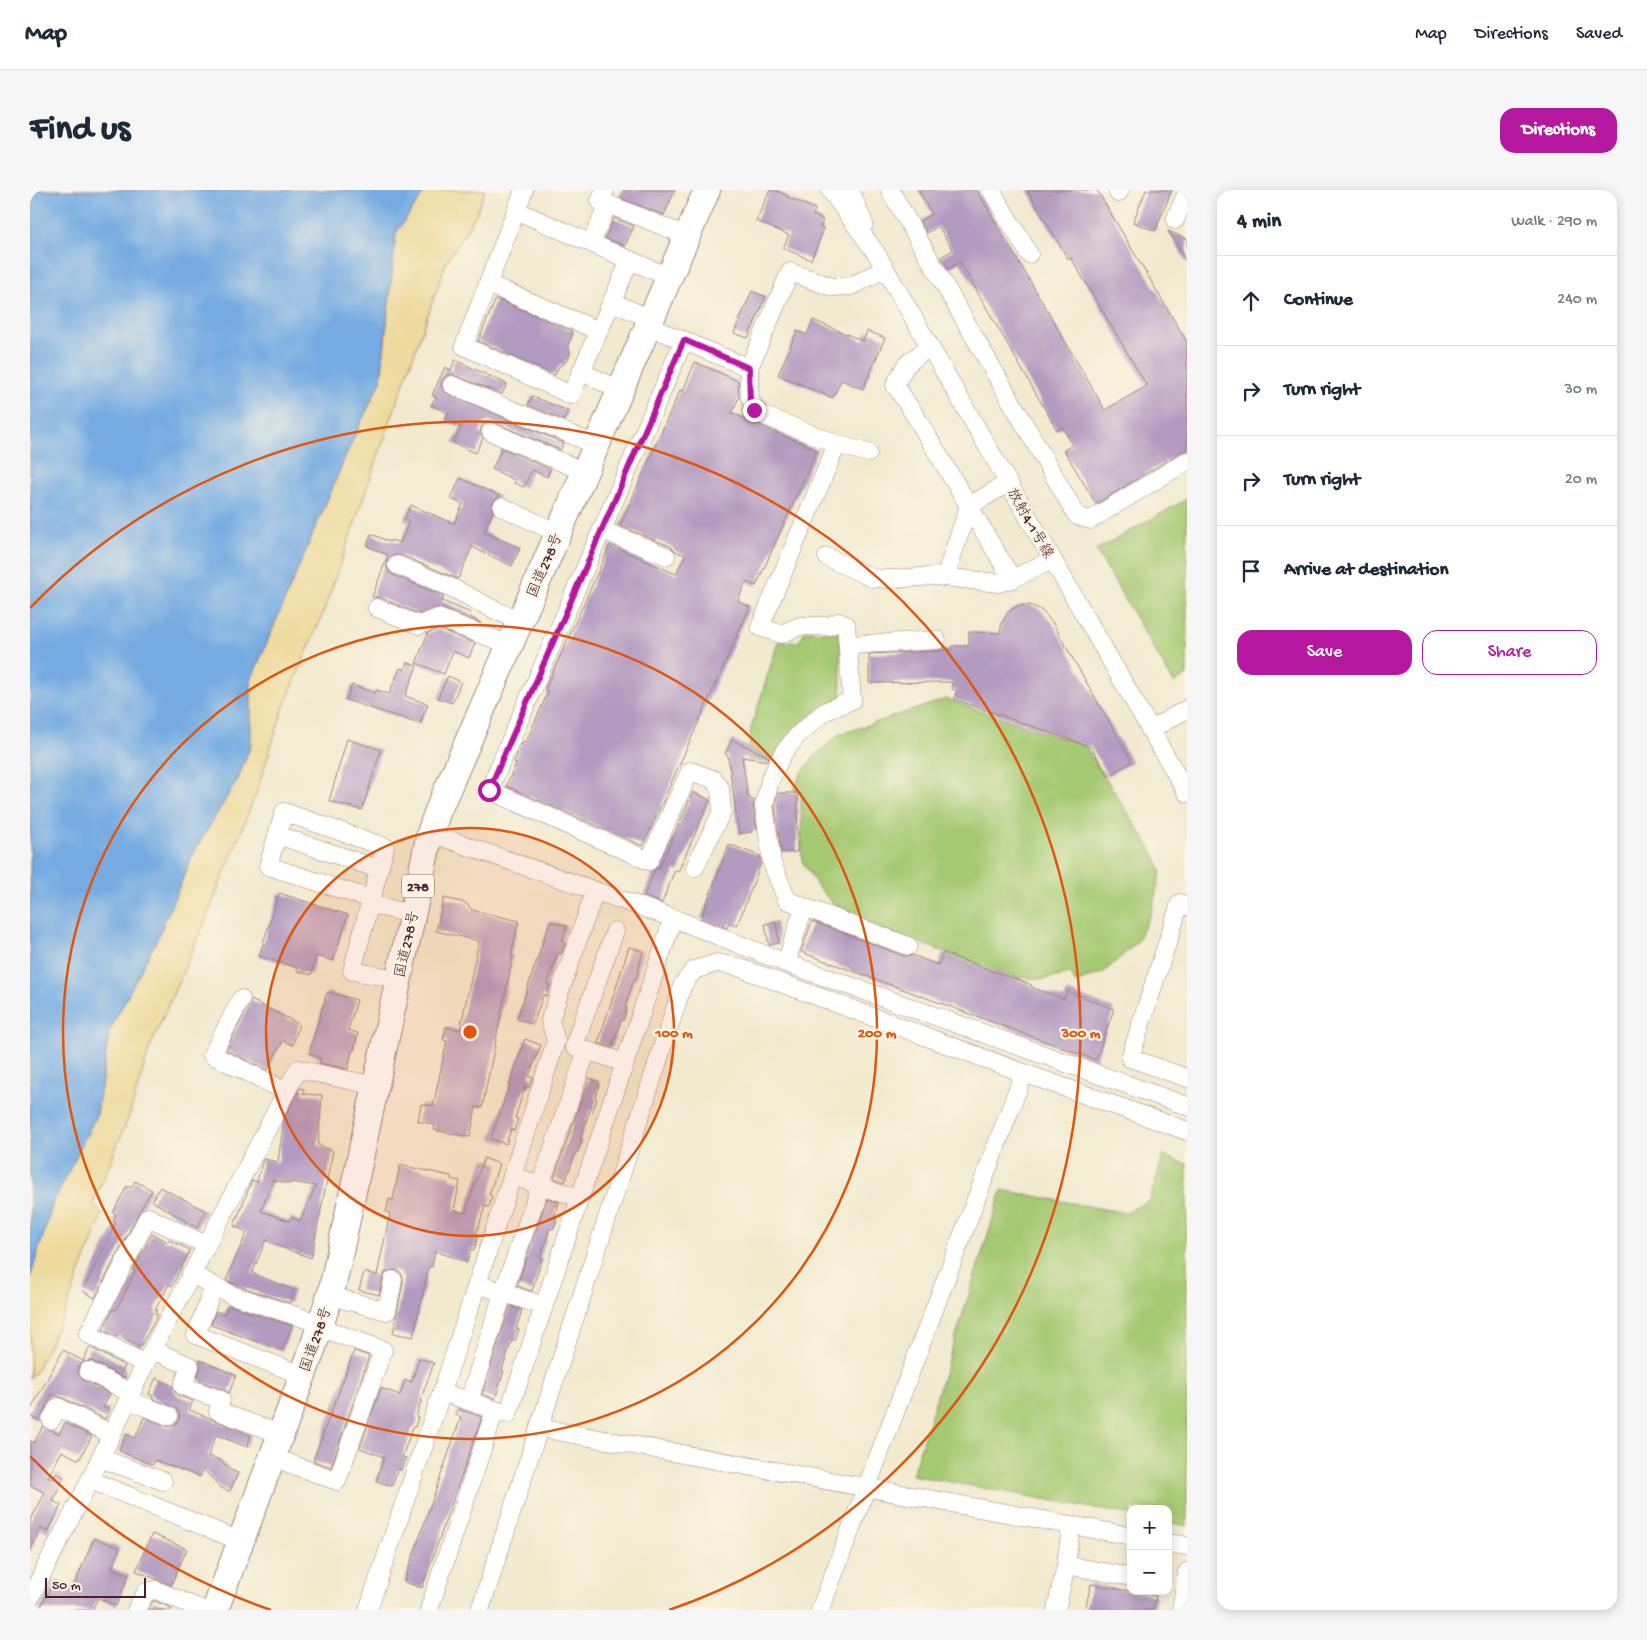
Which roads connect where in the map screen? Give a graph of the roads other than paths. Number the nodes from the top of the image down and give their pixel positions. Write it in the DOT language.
graph roads {
  1 [pos="524,190"];
  2 [pos="707,190"];
  3 [pos="830,190"];
  4 [pos="850,190"];
  5 [pos="890,190"];
  6 [pos="992,190"];
  7 [pos="1187,192"];
  8 [pos="606,197"];
  9 [pos="517,211"];
  10 [pos="1175,220"];
  11 [pos="687,236"];
  12 [pos="591,243"];
  13 [pos="876,253"];
  14 [pos="1030,254"];
  15 [pos="630,260"];
  16 [pos="885,269"];
  17 [pos="669,278"];
  18 [pos="488,284"];
  19 [pos="612,302"];
  20 [pos="649,323"];
  21 [pos="599,331"];
  22 [pos="684,340"];
  23 [pos="930,346"];
  24 [pos="749,368"];
  25 [pos="581,372"];
  26 [pos="452,385"];
  27 [pos="620,390"];
  28 [pos="492,432"];
  29 [pos="837,444"];
  30 [pos="596,445"];
  31 [pos="868,453"];
  32 [pos="1187,461"];
  33 [pos="585,472"];
  34 [pos="1008,483"];
  35 [pos="969,506"];
  36 [pos="502,507"];
  37 [pos="602,530"];
  38 [pos="558,533"];
  39 [pos="666,556"];
  40 [pos="827,557"];
  41 [pos="1052,560"];
  42 [pos="397,565"];
  43 [pos="945,577"];
  44 [pos="1012,579"];
  45 [pos="377,608"];
  46 [pos="520,620"];
  47 [pos="937,640"];
  48 [pos="510,645"];
  49 [pos="848,645"];
  50 [pos="1187,709"];
  51 [pos="1150,730"];
  52 [pos="1187,794"];
  53 [pos="430,833"];
  54 [pos="277,836"];
  55 [pos="695,867"];
  56 [pos="379,869"];
  57 [pos="595,891"];
  58 [pos="371,902"];
  59 [pos="1187,906"];
  60 [pos="804,908"];
  61 [pos="412,914"];
  62 [pos="673,918"];
  63 [pos="614,932"];
  64 [pos="908,946"];
  65 [pos="786,964"];
  66 [pos="398,979"];
  67 [pos="241,999"];
  68 [pos="556,1041"];
  69 [pos="580,1048"];
  70 [pos="625,1063"];
  71 [pos="1024,1073"];
  72 [pos="1187,1078"];
  73 [pos="375,1086"];
  74 [pos="286,1091"];
  75 [pos="1187,1106"];
  76 [pos="1187,1131"];
  77 [pos="512,1176"];
  78 [pos="540,1185"];
  79 [pos="580,1198"];
  80 [pos="206,1245"];
  81 [pos="191,1274"];
  82 [pos="393,1280"];
  83 [pos="477,1284"];
  84 [pos="214,1286"];
  85 [pos="503,1293"];
  86 [pos="330,1296"];
  87 [pos="544,1306"];
  88 [pos="320,1326"];
  89 [pos="149,1357"];
  90 [pos="88,1371"];
  91 [pos="302,1375"];
  92 [pos="442,1392"];
  93 [pos="129,1397"];
  94 [pos="469,1401"];
  95 [pos="495,1410"];
  96 [pos="169,1416"];
  97 [pos="51,1420"];
  98 [pos="540,1428"];
  99 [pos="111,1434"];
  100 [pos="276,1446"];
  101 [pos="100,1458"];
  102 [pos="90,1480"];
  103 [pos="163,1481"];
  104 [pos="866,1487"];
  105 [pos="1071,1526"];
  106 [pos="1127,1535"];
  107 [pos="240,1541"];
  108 [pos="1172,1544"];
  109 [pos="1187,1546"];
  110 [pos="1066,1565"];
  111 [pos="1127,1576"];
  112 [pos="34,1578"];
  113 [pos="1180,1581"];
  114 [pos="30,1598"];
  115 [pos="136,1610"];
  116 [pos="203,1610"];
  117 [pos="215,1610"];
  118 [pos="368,1610"];
  119 [pos="429,1610"];
  120 [pos="480,1610"];
  121 [pos="820,1610"];
  122 [pos="1056,1610"];
  123 [pos="1181,1610"];
  1 -- 9 [label="street"];
  2 -- 11 [label="highway, 国道278号 / 278"];
  3 -- 13 [label="street, 放射4-1号線"];
  4 -- 13 [label="street, 放射4-1号線"];
  5 -- 32 [label="street"];
  6 -- 14 [label="street"];
  7 -- 10 [label="street"];
  8 -- 11 [label="street"];
  8 -- 12 [label="street"];
  9 -- 12 [label="street"];
  9 -- 18 [label="street"];
  11 -- 17 [label="highway, 国道278号 / 278"];
  12 -- 15 [label="street"];
  13 -- 16 [label="street, 放射4-1号線"];
  15 -- 17 [label="street"];
  15 -- 19 [label="street"];
  16 -- 23 [label="street, 放射4-1号線"];
  16 -- 24 [label="street"];
  17 -- 20 [label="highway, 国道278号 / 278"];
  18 -- 21 [label="street"];
  18 -- 25 [label="street"];
  19 -- 20 [label="street"];
  19 -- 21 [label="street"];
  20 -- 22 [label="street"];
  20 -- 27 [label="highway, 国道278号 / 278"];
  21 -- 25 [label="street"];
  22 -- 24 [label="street"];
  22 -- 37 [label="street"];
  23 -- 34 [label="street, 放射4-1号線"];
  23 -- 35 [label="street"];
  24 -- 29 [label="street"];
  25 -- 27 [label="street"];
  26 -- 30 [label="street"];
  27 -- 30 [label="highway, 国道278号 / 278"];
  28 -- 33 [label="street"];
  29 -- 31 [label="street"];
  29 -- 49 [label="street"];
  30 -- 33 [label="highway, 国道278号 / 278"];
  33 -- 38 [label="highway, 国道278号 / 278"];
  34 -- 35 [label="street"];
  34 -- 41 [label="street, 放射4-1号線"];
  35 -- 43 [label="street"];
  35 -- 44 [label="street"];
  36 -- 38 [label="street"];
  37 -- 39 [label="street"];
  37 -- 55 [label="street"];
  38 -- 46 [label="highway, 国道278号 / 278"];
  40 -- 43 [label="street"];
  41 -- 44 [label="street"];
  41 -- 51 [label="street, 放射4-1号線"];
  42 -- 46 [label="street"];
  43 -- 44 [label="street"];
  45 -- 48 [label="street"];
  46 -- 48 [label="highway, 国道278号 / 278"];
  47 -- 49 [label="street"];
  48 -- 53 [label="highway, 国道278号 / 278"];
  49 -- 60 [label="street"];
  50 -- 51 [label="street"];
  51 -- 52 [label="street, 放射4-1号線"];
  53 -- 57 [label="street"];
  53 -- 61 [label="highway, 国道278号 / 278"];
  54 -- 56 [label="street"];
  54 -- 56 [label="street"];
  54 -- 58 [label="street"];
  56 -- 58 [label="street"];
  57 -- 62 [label="street"];
  57 -- 68 [label="street"];
  58 -- 61 [label="street"];
  58 -- 66 [label="street"];
  59 -- 72 [label="street"];
  60 -- 64 [label="street"];
  60 -- 65 [label="street"];
  61 -- 66 [label="highway, 国道278号 / 278"];
  62 -- 65 [label="street"];
  62 -- 70 [label="street"];
  63 -- 69 [label="street"];
  65 -- 75 [label="street"];
  66 -- 73 [label="highway, 国道278号 / 278"];
  67 -- 74 [label="street"];
  68 -- 69 [label="street"];
  68 -- 77 [label="street"];
  69 -- 70 [label="street"];
  69 -- 78 [label="street"];
  70 -- 79 [label="street"];
  71 -- 76 [label="street"];
  71 -- 98 [label="street"];
  71 -- 104 [label="street"];
  73 -- 74 [label="street"];
  73 -- 86 [label="highway, 国道278号 / 278"];
  74 -- 80 [label="street"];
  77 -- 78 [label="street"];
  77 -- 83 [label="street"];
  78 -- 79 [label="street"];
  78 -- 85 [label="street"];
  79 -- 87 [label="street"];
  80 -- 81 [label="street"];
  80 -- 89 [label="street"];
  81 -- 84 [label="street"];
  81 -- 89 [label="street"];
  82 -- 86 [label="street"];
  83 -- 85 [label="street"];
  83 -- 92 [label="street"];
  84 -- 88 [label="street"];
  84 -- 91 [label="street"];
  85 -- 87 [label="street"];
  85 -- 94 [label="street"];
  86 -- 88 [label="highway, 国道278号 / 278"];
  87 -- 95 [label="street"];
  88 -- 91 [label="highway, 国道278号 / 278"];
  88 -- 100 [label="street"];
  89 -- 93 [label="street"];
  89 -- 100 [label="street"];
  90 -- 93 [label="street"];
  91 -- 100 [label="highway, 国道278号 / 278"];
  92 -- 94 [label="street"];
  92 -- 118 [label="street"];
  93 -- 96 [label="street"];
  93 -- 99 [label="street"];
  94 -- 95 [label="street"];
  95 -- 119 [label="street"];
  97 -- 99 [label="street"];
  98 -- 104 [label="street"];
  98 -- 120 [label="street"];
  99 -- 101 [label="street"];
  100 -- 107 [label="highway, 国道278号 / 278"];
  101 -- 102 [label="street"];
  101 -- 103 [label="street"];
  102 -- 107 [label="street"];
  102 -- 112 [label="street"];
  104 -- 105 [label="street"];
  104 -- 121 [label="street"];
  105 -- 106 [label="street"];
  105 -- 110 [label="street"];
  107 -- 117 [label="highway, 国道278号 / 278"];
  108 -- 109 [label="street"];
  110 -- 111 [label="street"];
  110 -- 122 [label="street"];
  112 -- 114 [label="street"];
  113 -- 123 [label="street"];
  115 -- 116 [label="street"];
}
